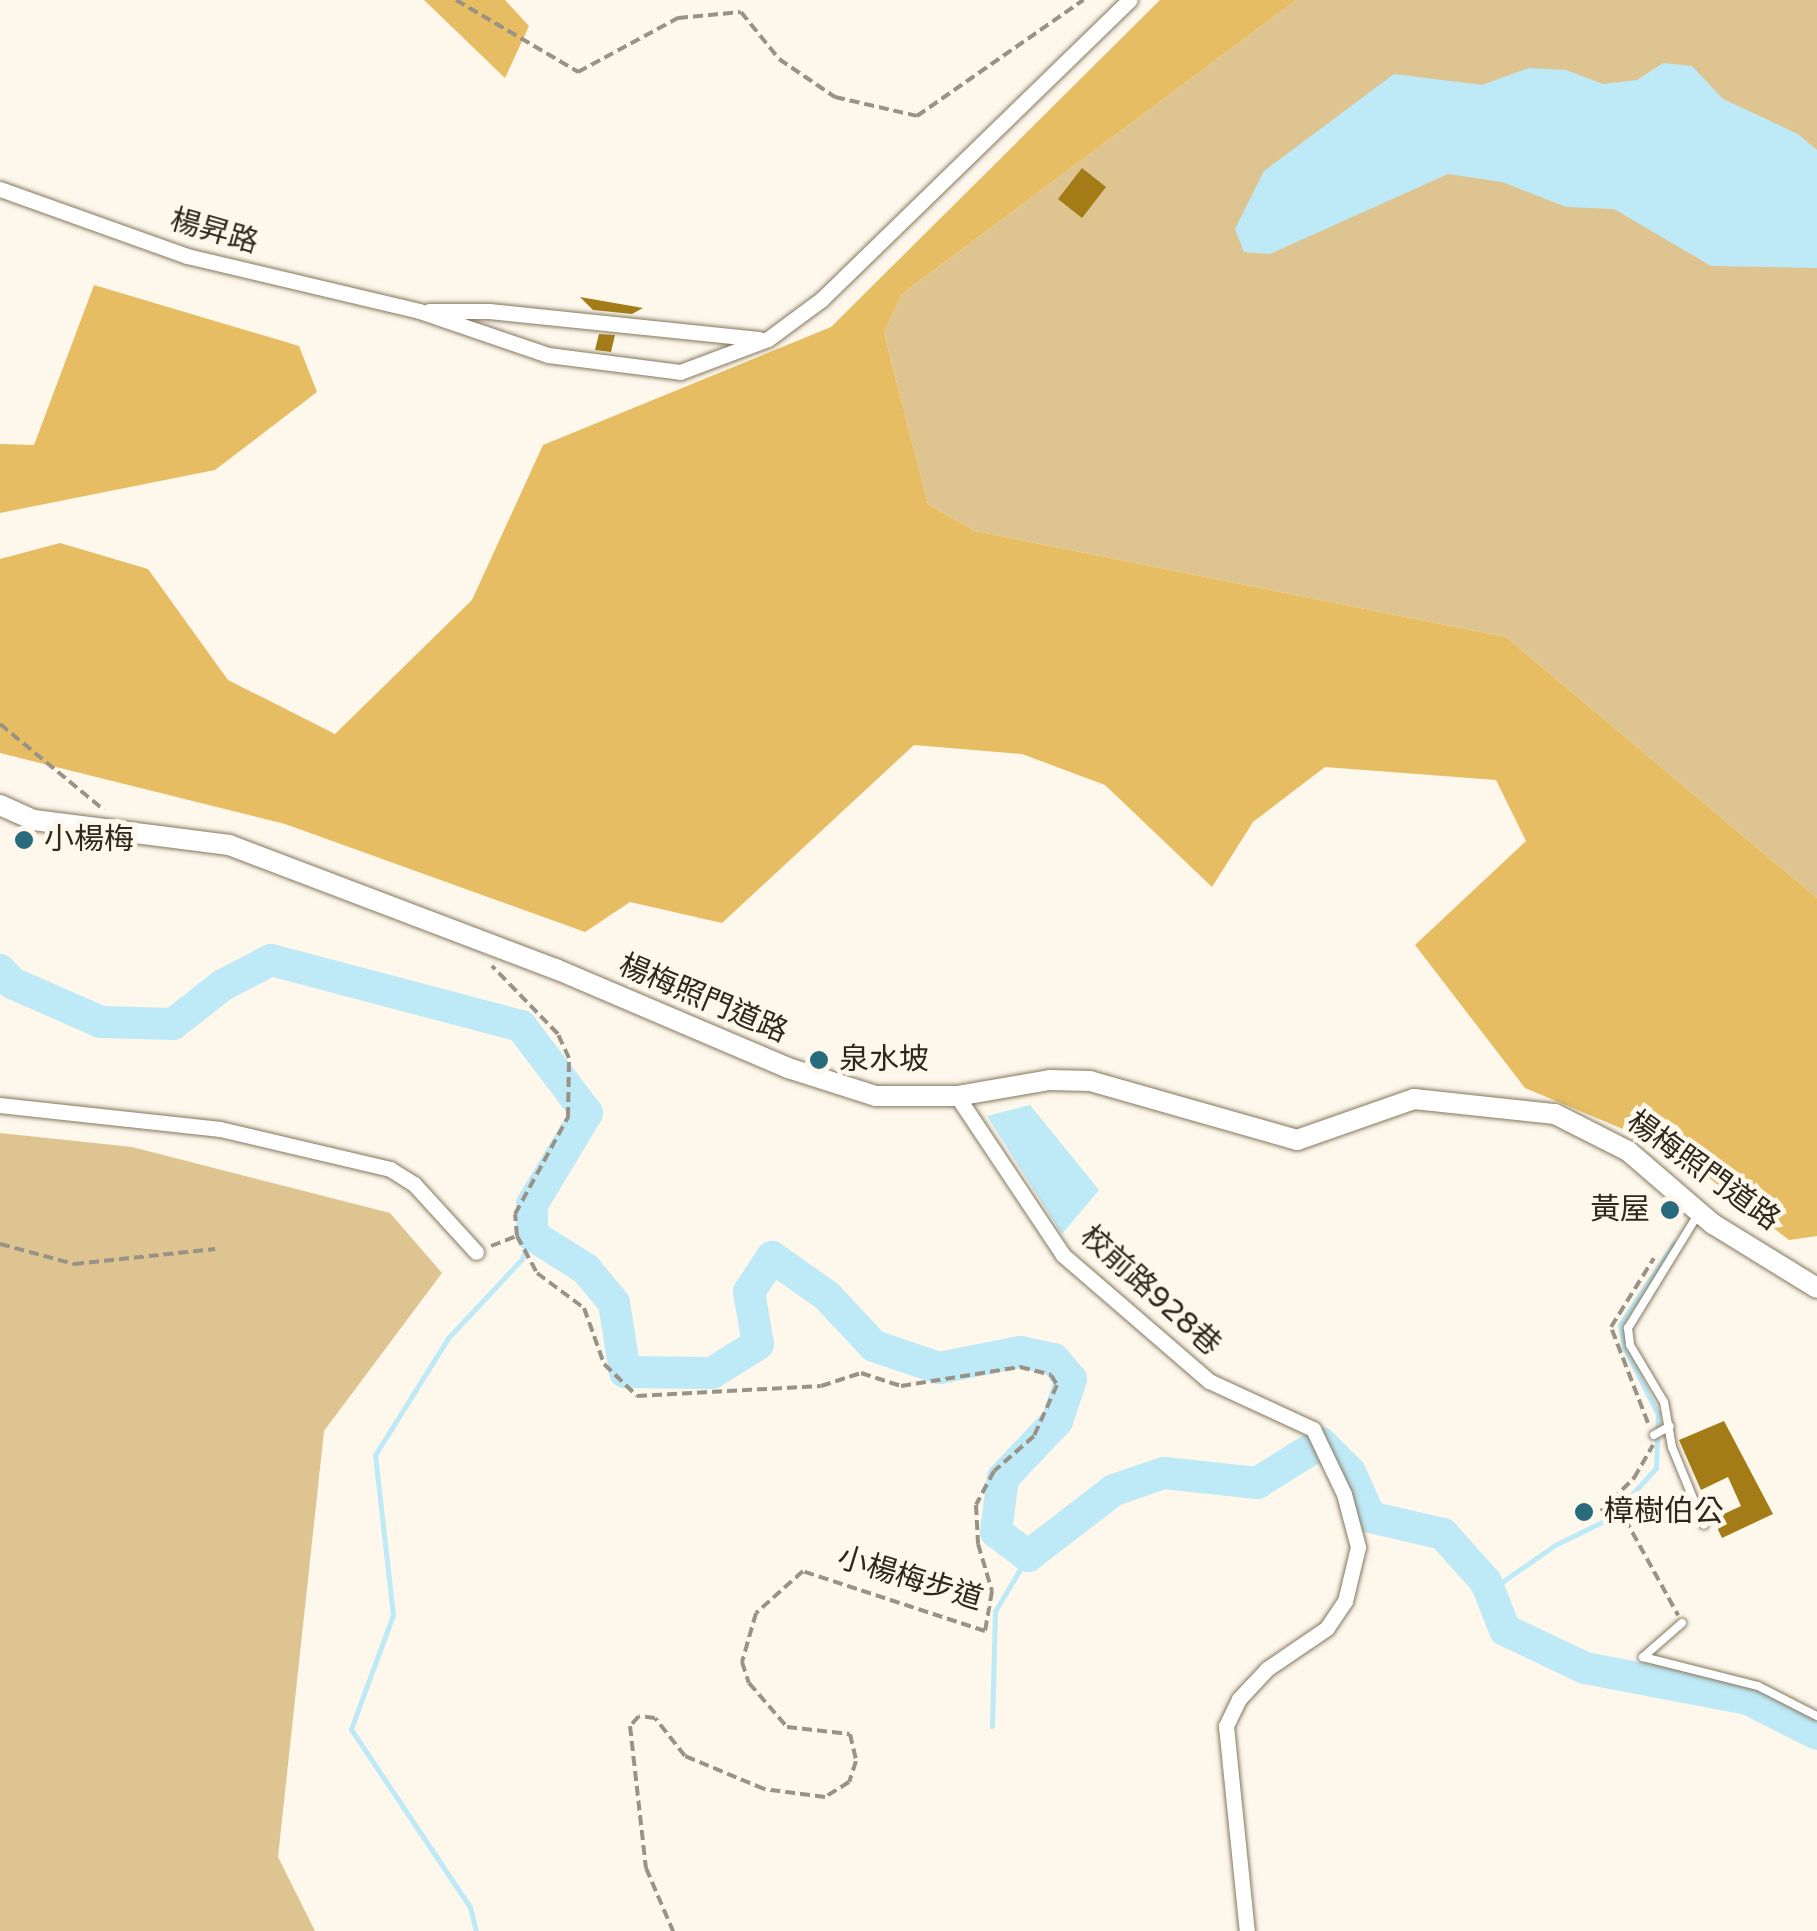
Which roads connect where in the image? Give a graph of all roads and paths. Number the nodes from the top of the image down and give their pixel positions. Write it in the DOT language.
graph roads {
  1 [pos="456,0"];
  2 [pos="1083,0"];
  3 [pos="1130,0"];
  4 [pos="0,189"];
  5 [pos="419,311"];
  6 [pos="768,339"];
  7 [pos="0,724"];
  8 [pos="0,805"];
  9 [pos="124,827"];
  10 [pos="481,955"];
  11 [pos="957,1096"];
  12 [pos="0,1105"];
  13 [pos="1699,1212"];
  14 [pos="516,1236"];
  15 [pos="0,1244"];
  16 [pos="215,1248"];
  17 [pos="476,1252"];
  18 [pos="1817,1288"];
  19 [pos="1669,1427"];
  20 [pos="1654,1434"];
  21 [pos="1609,1508"];
  22 [pos="1704,1524"];
  23 [pos="1682,1623"];
  24 [pos="1817,1716"];
  25 [pos="673,1931"];
  26 [pos="1248,1931"];
  1 -- 2 [label="path"];
  3 -- 6 [label="street"];
  4 -- 5 [label="street, 楊昇路"];
  5 -- 6 [label="street"];
  5 -- 6 [label="street"];
  7 -- 9 [label="path"];
  8 -- 9 [label="street, 楊梅照門道路"];
  9 -- 11 [label="street, 楊梅照門道路"];
  10 -- 14 [label="path"];
  11 -- 13 [label="street, 楊梅照門道路"];
  11 -- 26 [label="street, 校前路928巷"];
  12 -- 17 [label="street"];
  13 -- 18 [label="street, 楊梅照門道路"];
  13 -- 19 [label="lane"];
  14 -- 17 [label="path"];
  14 -- 25 [label="path, 小楊梅步道"];
  15 -- 16 [label="path"];
  19 -- 20 [label="lane"];
  19 -- 22 [label="lane"];
  21 -- 23 [label="path"];
  23 -- 24 [label="lane"];
}
